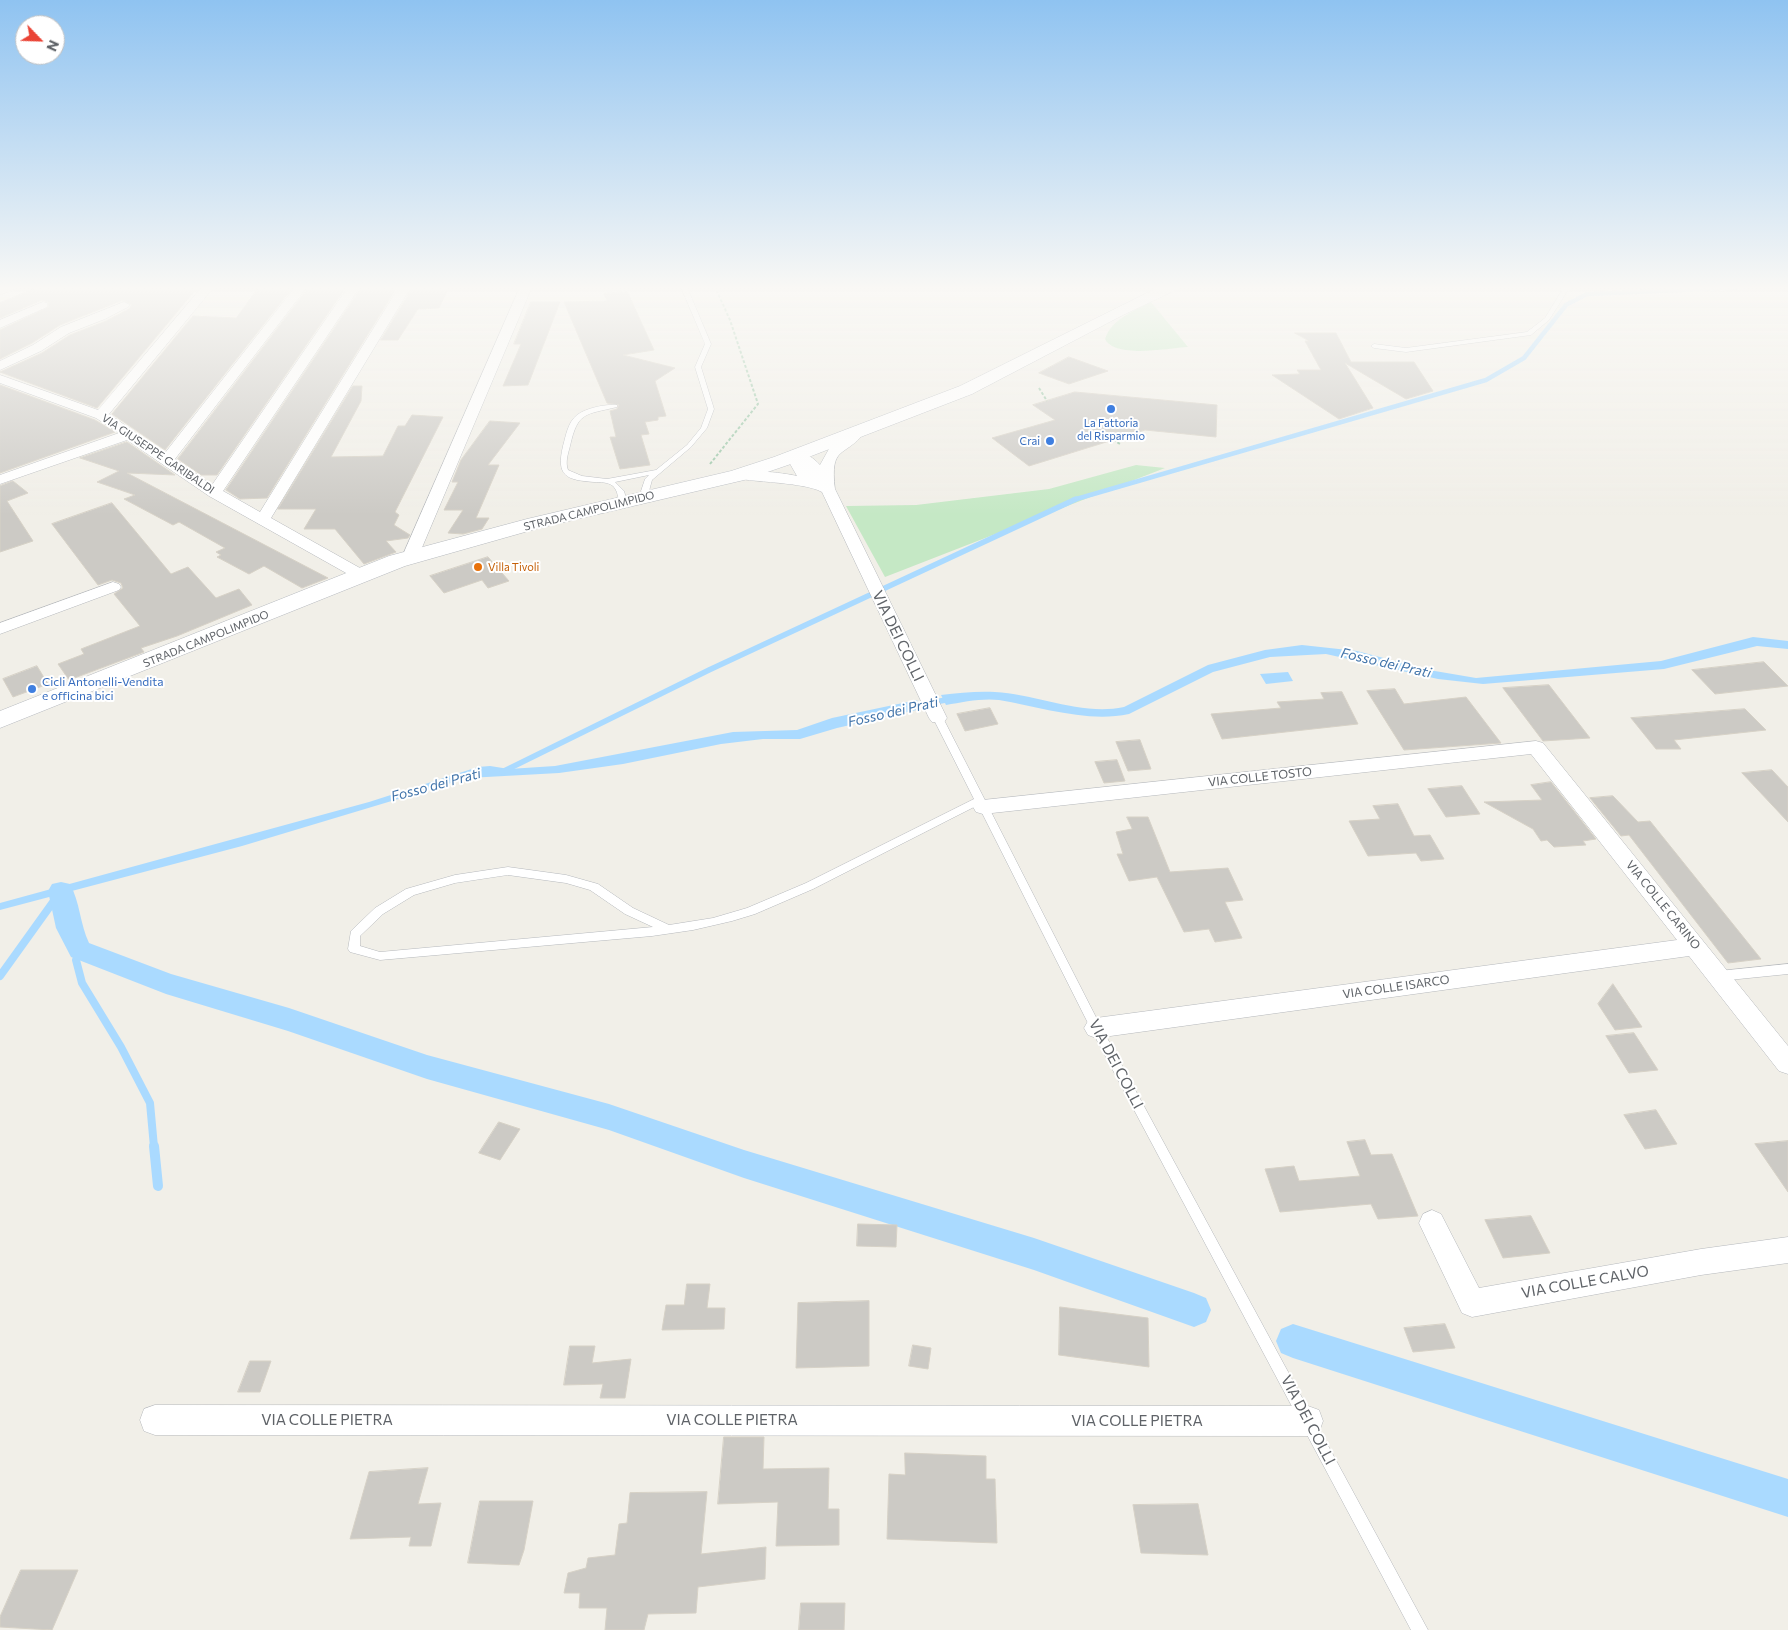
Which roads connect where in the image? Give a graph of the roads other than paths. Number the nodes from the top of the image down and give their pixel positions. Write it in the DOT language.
graph roads {
  1 [pos="144,363"];
  2 [pos="242,363"];
  3 [pos="302,363"];
  4 [pos="359,363"];
  5 [pos="493,363"];
  6 [pos="699,363"];
  7 [pos="1018,363"];
  8 [pos="0,379"];
  9 [pos="615,406"];
  10 [pos="101,415"];
  11 [pos="858,432"];
  12 [pos="130,434"];
  13 [pos="796,456"];
  14 [pos="166,461"];
  15 [pos="656,472"];
  16 [pos="737,476"];
  17 [pos="0,480"];
  18 [pos="608,481"];
  19 [pos="828,489"];
  20 [pos="214,493"];
  21 [pos="648,496"];
  22 [pos="623,502"];
  23 [pos="262,521"];
  24 [pos="410,557"];
  25 [pos="361,574"];
  26 [pos="113,588"];
  27 [pos="0,629"];
  28 [pos="938,718"];
  29 [pos="0,720"];
  30 [pos="1536,748"];
  31 [pos="981,804"];
  32 [pos="667,929"];
  33 [pos="1695,946"];
  34 [pos="1788,969"];
  35 [pos="1718,976"];
  36 [pos="1096,1028"];
  37 [pos="1788,1064"];
  38 [pos="1432,1223"];
  39 [pos="1788,1250"];
  40 [pos="155,1420"];
  41 [pos="1308,1421"];
  42 [pos="1420,1630"];
  1 -- 10 [label="street"];
  2 -- 14 [label="street"];
  3 -- 20 [label="street"];
  4 -- 23 [label="street"];
  5 -- 24 [label="street"];
  6 -- 15 [label="lane"];
  7 -- 11 [label="street, STRADA CAMPOLIMPIDO"];
  8 -- 10 [label="street, VIA GIUSEPPE GARIBALDI"];
  9 -- 18 [label="lane"];
  10 -- 12 [label="street, VIA GIUSEPPE GARIBALDI"];
  11 -- 13 [label="street, STRADA CAMPOLIMPIDO"];
  11 -- 19 [label="street, VIA DEI COLLI"];
  12 -- 14 [label="street, VIA GIUSEPPE GARIBALDI"];
  12 -- 17 [label="street"];
  13 -- 16 [label="street, STRADA CAMPOLIMPIDO"];
  13 -- 19 [label="street"];
  14 -- 20 [label="street, VIA GIUSEPPE GARIBALDI"];
  15 -- 18 [label="lane"];
  15 -- 21 [label="lane"];
  16 -- 19 [label="street"];
  16 -- 21 [label="street, STRADA CAMPOLIMPIDO"];
  18 -- 22 [label="lane"];
  19 -- 28 [label="street, VIA DEI COLLI"];
  20 -- 23 [label="street, VIA GIUSEPPE GARIBALDI"];
  21 -- 22 [label="street, STRADA CAMPOLIMPIDO"];
  22 -- 24 [label="street, STRADA CAMPOLIMPIDO"];
  23 -- 25 [label="street, VIA GIUSEPPE GARIBALDI"];
  24 -- 25 [label="street, STRADA CAMPOLIMPIDO"];
  25 -- 29 [label="street, STRADA CAMPOLIMPIDO"];
  26 -- 27 [label="street"];
  28 -- 31 [label="lane, VIA DEI COLLI"];
  30 -- 31 [label="street, VIA COLLE TOSTO"];
  30 -- 33 [label="street, VIA COLLE CARINO"];
  31 -- 32 [label="lane"];
  31 -- 36 [label="lane, VIA DEI COLLI"];
  32 -- 32 [label="lane"];
  33 -- 35 [label="street, VIA COLLE CARINO"];
  33 -- 36 [label="street, VIA COLLE ISARCO"];
  34 -- 35 [label="lane"];
  35 -- 37 [label="street, VIA COLLE CARINO"];
  36 -- 41 [label="lane, VIA DEI COLLI"];
  38 -- 39 [label="street, VIA COLLE CALVO"];
  40 -- 41 [label="street, VIA COLLE PIETRA"];
  41 -- 42 [label="lane, VIA DEI COLLI"];
}
